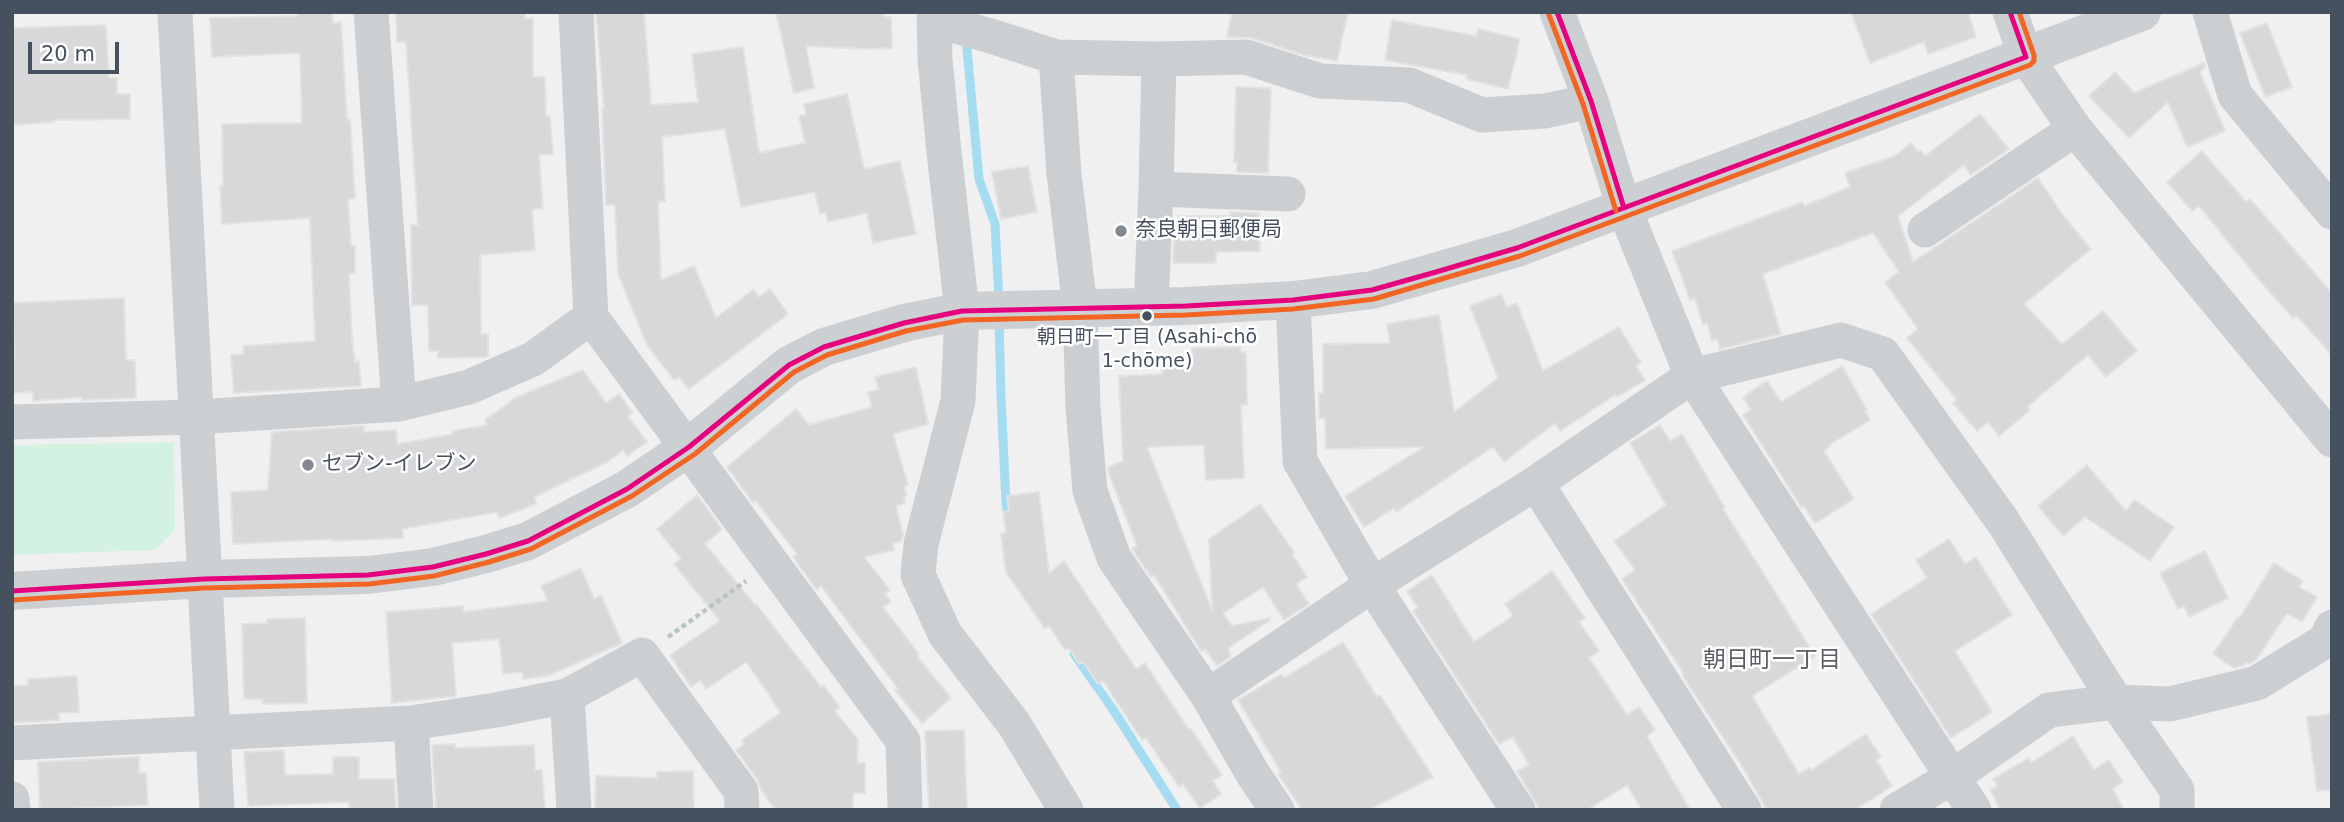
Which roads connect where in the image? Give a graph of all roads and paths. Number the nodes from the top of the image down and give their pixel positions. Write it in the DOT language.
graph roads {
  1 [pos="175,12"];
  2 [pos="371,12"];
  3 [pos="576,12"];
  4 [pos="1551,12"];
  5 [pos="1573,12"];
  6 [pos="2010,12"];
  7 [pos="2142,12"];
  8 [pos="2210,12"];
  9 [pos="1557,13"];
  10 [pos="934,16"];
  11 [pos="1056,57"];
  12 [pos="2026,57"];
  13 [pos="1159,59"];
  14 [pos="1591,101"];
  15 [pos="2074,129"];
  16 [pos="1156,189"];
  17 [pos="1288,194"];
  18 [pos="1625,208"];
  19 [pos="2332,212"];
  20 [pos="1925,230"];
  21 [pos="1293,300"];
  22 [pos="1151,307"];
  23 [pos="1080,308"];
  24 [pos="962,311"];
  25 [pos="591,317"];
  26 [pos="1692,376"];
  27 [pos="399,404"];
  28 [pos="196,417"];
  29 [pos="12,422"];
  30 [pos="2332,440"];
  31 [pos="689,447"];
  32 [pos="1536,483"];
  33 [pos="773,562"];
  34 [pos="204,579"];
  35 [pos="1372,584"];
  36 [pos="12,591"];
  37 [pos="2332,627"];
  38 [pos="642,654"];
  39 [pos="567,696"];
  40 [pos="1208,696"];
  41 [pos="2116,702"];
  42 [pos="411,723"];
  43 [pos="213,733"];
  44 [pos="12,743"];
  45 [pos="1951,778"];
  46 [pos="12,799"];
  47 [pos="13,810"];
  48 [pos="217,810"];
  49 [pos="415,810"];
  50 [pos="574,810"];
  51 [pos="741,810"];
  52 [pos="905,810"];
  53 [pos="1066,810"];
  54 [pos="1278,810"];
  55 [pos="1518,810"];
  56 [pos="1744,810"];
  57 [pos="1897,810"];
  58 [pos="1974,810"];
  59 [pos="2177,810"];
  1 -- 28 [label="street"];
  2 -- 27 [label="street"];
  3 -- 25 [label="street"];
  4 -- 9 [label="street"];
  5 -- 9 [label="street"];
  6 -- 12 [label="street"];
  7 -- 12 [label="street"];
  8 -- 19 [label="street"];
  9 -- 14 [label="street"];
  10 -- 11 [label="street"];
  10 -- 24 [label="street"];
  11 -- 13 [label="street"];
  11 -- 23 [label="street"];
  12 -- 15 [label="street"];
  12 -- 18 [label="street"];
  13 -- 14 [label="street"];
  13 -- 16 [label="street"];
  14 -- 18 [label="street"];
  15 -- 20 [label="street"];
  15 -- 30 [label="street"];
  16 -- 17 [label="street"];
  16 -- 22 [label="street"];
  18 -- 21 [label="street"];
  18 -- 26 [label="street"];
  21 -- 22 [label="street"];
  21 -- 35 [label="street"];
  22 -- 23 [label="street"];
  23 -- 24 [label="street"];
  23 -- 40 [label="street"];
  24 -- 31 [label="street"];
  24 -- 53 [label="street"];
  25 -- 27 [label="street"];
  25 -- 31 [label="street"];
  26 -- 32 [label="street"];
  26 -- 41 [label="street"];
  26 -- 45 [label="street"];
  27 -- 28 [label="street"];
  28 -- 29 [label="street"];
  28 -- 34 [label="street"];
  31 -- 33 [label="street"];
  31 -- 34 [label="street"];
  32 -- 35 [label="street"];
  32 -- 56 [label="street"];
  33 -- 38 [label="path"];
  33 -- 52 [label="street"];
  34 -- 36 [label="street"];
  34 -- 43 [label="street"];
  35 -- 40 [label="street"];
  35 -- 55 [label="street"];
  37 -- 41 [label="street"];
  38 -- 39 [label="street"];
  38 -- 51 [label="street"];
  39 -- 42 [label="street"];
  39 -- 50 [label="street"];
  40 -- 54 [label="street"];
  41 -- 45 [label="street"];
  41 -- 59 [label="street"];
  42 -- 43 [label="street"];
  42 -- 49 [label="street"];
  43 -- 44 [label="street"];
  43 -- 48 [label="street"];
  45 -- 57 [label="street"];
  45 -- 58 [label="street"];
  46 -- 47 [label="street"];
}
